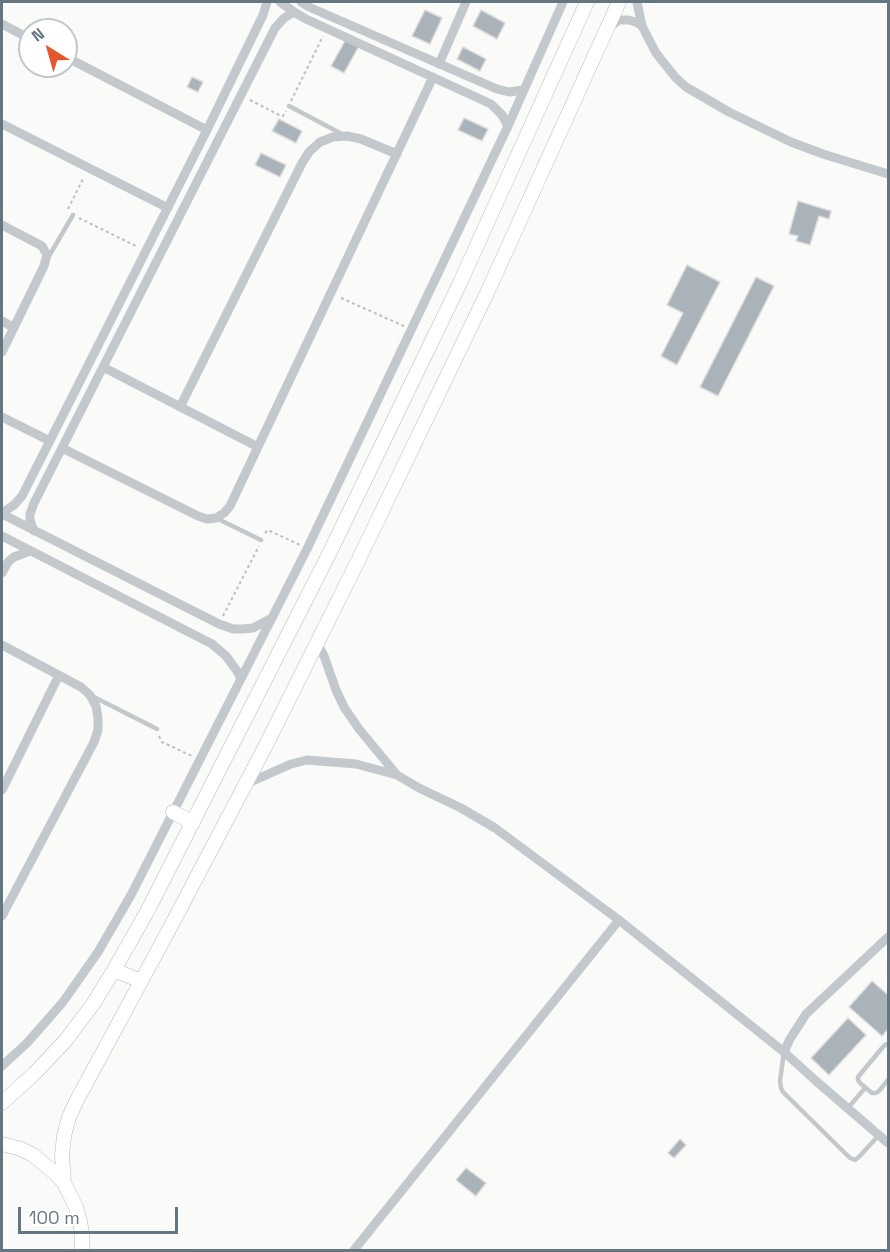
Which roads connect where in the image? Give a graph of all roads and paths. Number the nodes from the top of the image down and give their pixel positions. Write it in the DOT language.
graph roads {
  1 [pos="267,2"];
  2 [pos="280,2"];
  3 [pos="301,2"];
  4 [pos="466,2"];
  5 [pos="562,2"];
  6 [pos="587,2"];
  7 [pos="619,2"];
  8 [pos="637,2"];
  9 [pos="294,12"];
  10 [pos="332,17"];
  11 [pos="2,24"];
  12 [pos="642,26"];
  13 [pos="327,28"];
  14 [pos="606,30"];
  15 [pos="18,33"];
  16 [pos="78,63"];
  17 [pos="439,64"];
  18 [pos="433,77"];
  19 [pos="489,86"];
  20 [pos="524,90"];
  21 [pos="241,96"];
  22 [pos="483,100"];
  23 [pos="289,106"];
  24 [pos="2,124"];
  25 [pos="508,126"];
  26 [pos="207,130"];
  27 [pos="347,136"];
  28 [pos="397,154"];
  29 [pos="89,168"];
  30 [pos="888,174"];
  31 [pos="168,208"];
  32 [pos="73,215"];
  33 [pos="2,225"];
  34 [pos="146,251"];
  35 [pos="46,261"];
  36 [pos="331,293"];
  37 [pos="2,321"];
  38 [pos="14,328"];
  39 [pos="412,330"];
  40 [pos="2,352"];
  41 [pos="103,367"];
  42 [pos="180,407"];
  43 [pos="2,417"];
  44 [pos="50,441"];
  45 [pos="258,447"];
  46 [pos="62,448"];
  47 [pos="22,496"];
  48 [pos="34,503"];
  49 [pos="2,514"];
  50 [pos="216,518"];
  51 [pos="34,531"];
  52 [pos="2,536"];
  53 [pos="261,540"];
  54 [pos="307,549"];
  55 [pos="30,550"];
  56 [pos="2,573"];
  57 [pos="272,618"];
  58 [pos="219,624"];
  59 [pos="317,643"];
  60 [pos="2,645"];
  61 [pos="59,675"];
  62 [pos="241,679"];
  63 [pos="90,695"];
  64 [pos="157,729"];
  65 [pos="200,760"];
  66 [pos="397,775"];
  67 [pos="246,784"];
  68 [pos="2,790"];
  69 [pos="173,812"];
  70 [pos="193,823"];
  71 [pos="2,916"];
  72 [pos="619,920"];
  73 [pos="888,937"];
  74 [pos="114,970"];
  75 [pos="141,981"];
  76 [pos="888,1044"];
  77 [pos="784,1052"];
  78 [pos="2,1066"];
  79 [pos="888,1080"];
  80 [pos="865,1088"];
  81 [pos="2,1103"];
  82 [pos="848,1108"];
  83 [pos="879,1135"];
  84 [pos="888,1143"];
  85 [pos="2,1144"];
  86 [pos="64,1183"];
  87 [pos="82,1251"];
  88 [pos="354,1251"];
  1 -- 26 [label="street"];
  2 -- 9 [label="street"];
  3 -- 10 [label="street"];
  4 -- 17 [label="street"];
  5 -- 20 [label="street"];
  6 -- 70 [label="street"];
  7 -- 14 [label="street"];
  8 -- 12 [label="street"];
  9 -- 13 [label="street"];
  9 -- 21 [label="street"];
  10 -- 13 [label="street"];
  10 -- 17 [label="street"];
  11 -- 15 [label="street"];
  12 -- 14 [label="street"];
  12 -- 30 [label="street"];
  13 -- 18 [label="street"];
  13 -- 23 [label="path"];
  14 -- 59 [label="street"];
  16 -- 26 [label="street"];
  17 -- 19 [label="street"];
  18 -- 22 [label="street"];
  18 -- 28 [label="street"];
  19 -- 20 [label="street"];
  19 -- 22 [label="street"];
  20 -- 25 [label="street"];
  21 -- 23 [label="path"];
  21 -- 41 [label="street"];
  22 -- 25 [label="street"];
  23 -- 27 [label="lane"];
  24 -- 29 [label="street"];
  25 -- 39 [label="street"];
  26 -- 31 [label="street"];
  27 -- 28 [label="street"];
  27 -- 42 [label="street"];
  28 -- 36 [label="street"];
  29 -- 31 [label="street"];
  29 -- 32 [label="path"];
  31 -- 34 [label="street"];
  32 -- 34 [label="path"];
  32 -- 35 [label="lane"];
  33 -- 35 [label="street"];
  34 -- 44 [label="street"];
  35 -- 38 [label="street"];
  36 -- 39 [label="path"];
  36 -- 45 [label="street"];
  37 -- 38 [label="street"];
  38 -- 40 [label="street"];
  39 -- 54 [label="street"];
  41 -- 42 [label="street"];
  41 -- 46 [label="street"];
  42 -- 45 [label="street"];
  43 -- 44 [label="street"];
  44 -- 47 [label="street"];
  45 -- 50 [label="street"];
  46 -- 48 [label="street"];
  46 -- 50 [label="street"];
  47 -- 48 [label="street"];
  47 -- 49 [label="street"];
  48 -- 51 [label="street"];
  49 -- 51 [label="street"];
  50 -- 53 [label="lane"];
  51 -- 58 [label="street"];
  52 -- 55 [label="street"];
  53 -- 54 [label="path"];
  53 -- 58 [label="path"];
  54 -- 57 [label="street"];
  55 -- 56 [label="street"];
  55 -- 62 [label="street"];
  57 -- 58 [label="street"];
  57 -- 62 [label="street"];
  59 -- 66 [label="street"];
  59 -- 67 [label="street"];
  60 -- 61 [label="street"];
  61 -- 63 [label="street"];
  61 -- 68 [label="street"];
  62 -- 65 [label="street"];
  63 -- 64 [label="lane"];
  63 -- 71 [label="street"];
  64 -- 65 [label="path"];
  65 -- 69 [label="street"];
  66 -- 67 [label="street"];
  66 -- 72 [label="street"];
  67 -- 75 [label="street"];
  69 -- 70 [label="street"];
  69 -- 78 [label="street"];
  70 -- 74 [label="street"];
  72 -- 77 [label="street"];
  72 -- 88 [label="street"];
  73 -- 77 [label="street"];
  74 -- 75 [label="street"];
  74 -- 81 [label="street"];
  75 -- 86 [label="street"];
  76 -- 80 [label="lane"];
  77 -- 82 [label="street"];
  77 -- 83 [label="lane"];
  79 -- 80 [label="lane"];
  80 -- 82 [label="lane"];
  82 -- 83 [label="street"];
  83 -- 84 [label="street"];
  85 -- 86 [label="street"];
  86 -- 87 [label="street"];
}
